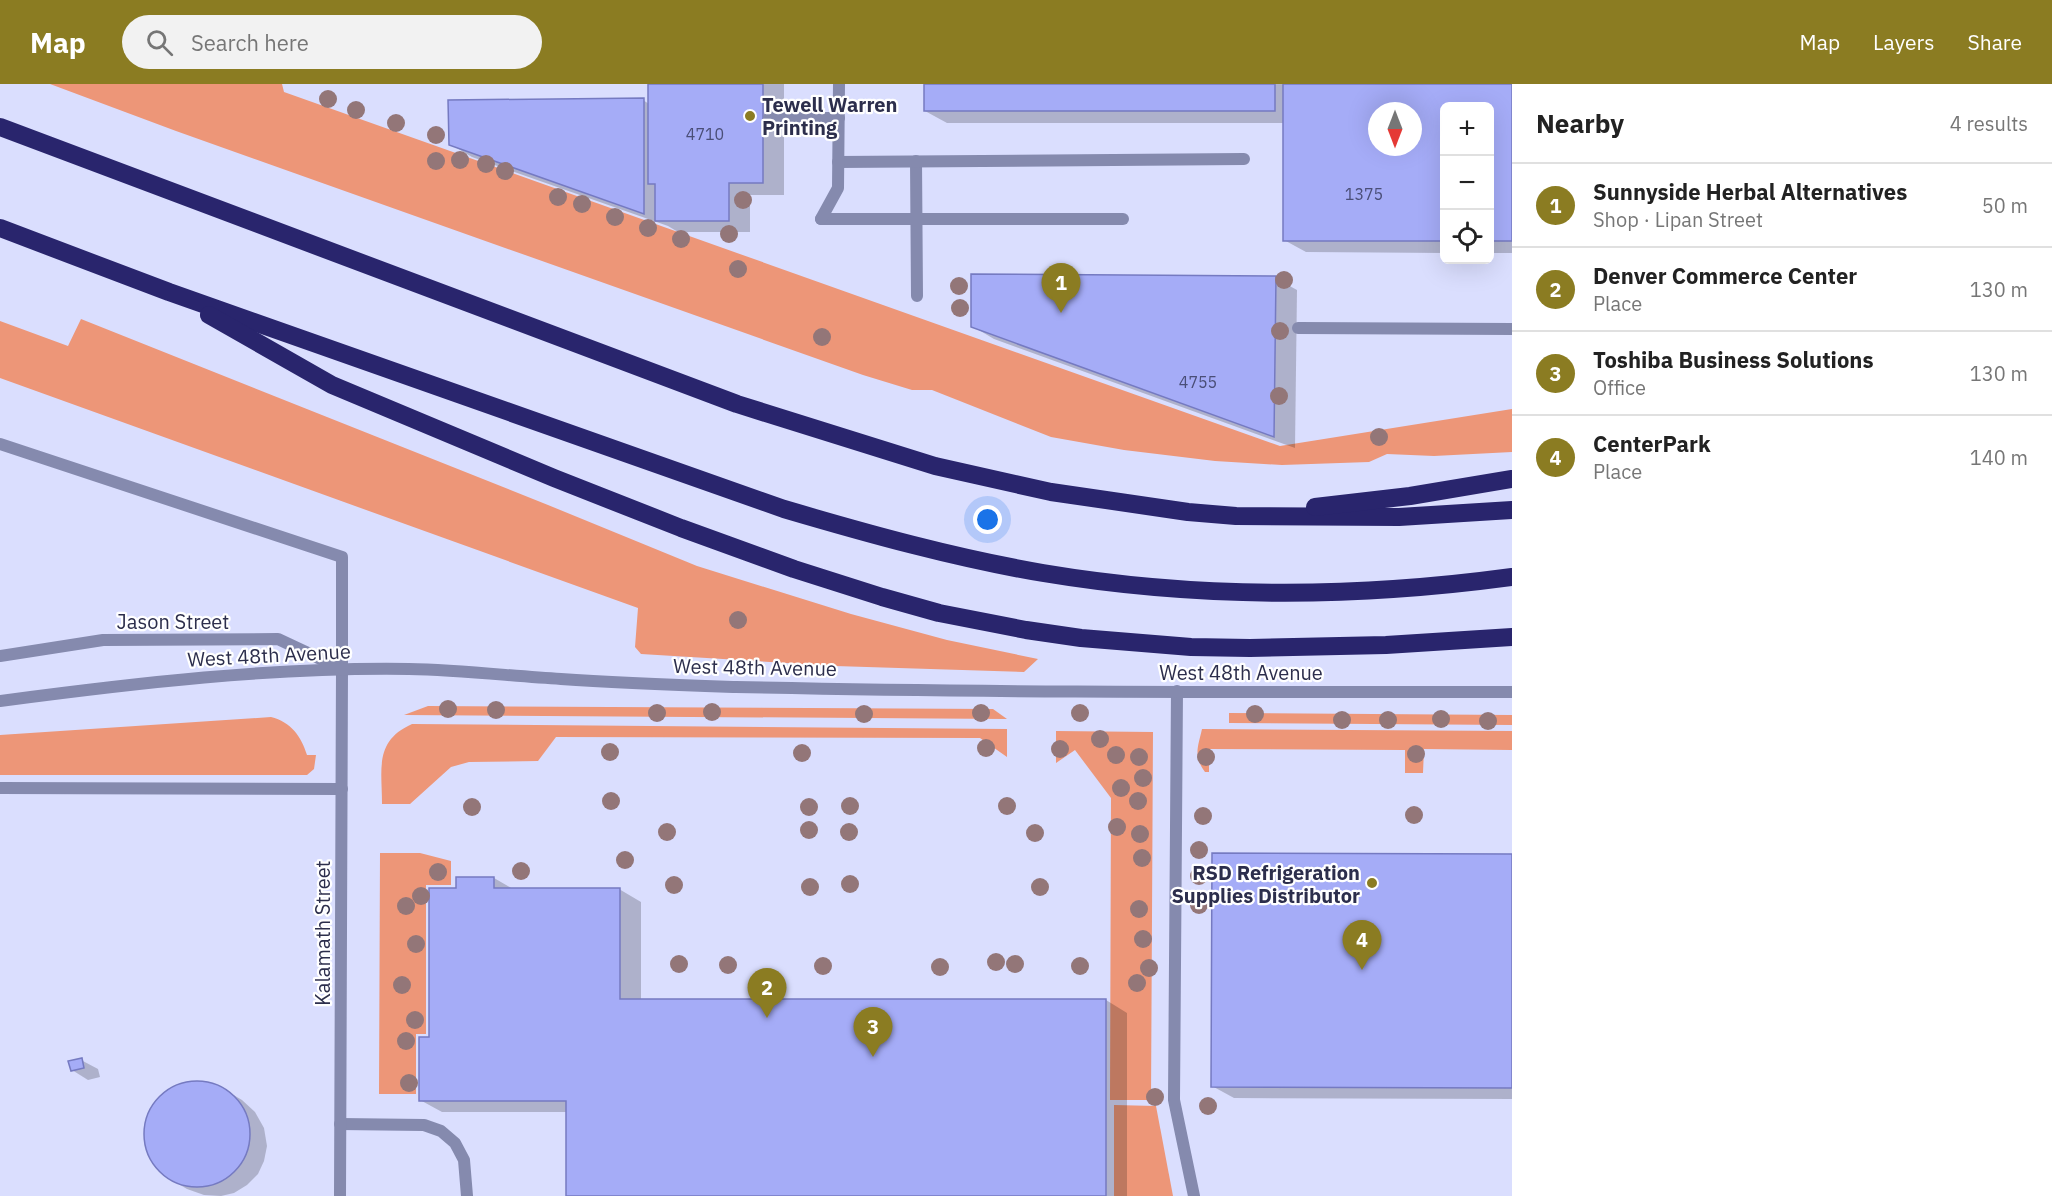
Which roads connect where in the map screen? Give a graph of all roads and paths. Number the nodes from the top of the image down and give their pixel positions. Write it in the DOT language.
graph roads {
  1 [pos="839,84"];
  2 [pos="769,118"];
  3 [pos="839,118"];
  4 [pos="0,128"];
  5 [pos="1244,159"];
  6 [pos="916,161"];
  7 [pos="838,162"];
  8 [pos="916,219"];
  9 [pos="1123,219"];
  10 [pos="0,228"];
  11 [pos="169,292"];
  12 [pos="917,296"];
  13 [pos="1298,328"];
  14 [pos="1512,329"];
  15 [pos="0,444"];
  16 [pos="1512,479"];
  17 [pos="1512,510"];
  18 [pos="1236,516"];
  19 [pos="1512,577"];
  20 [pos="1512,637"];
  21 [pos="0,656"];
  22 [pos="342,669"];
  23 [pos="1177,691"];
  24 [pos="1512,692"];
  25 [pos="0,701"];
  26 [pos="0,788"];
  27 [pos="342,789"];
  28 [pos="340,1124"];
  29 [pos="340,1196"];
  30 [pos="467,1196"];
  31 [pos="1194,1196"];
  1 -- 3 [label="street"];
  2 -- 3 [label="street"];
  3 -- 7 [label="street"];
  4 -- 18 [label="highway"];
  5 -- 6 [label="street"];
  6 -- 7 [label="street"];
  6 -- 8 [label="street"];
  7 -- 8 [label="street"];
  8 -- 9 [label="street"];
  8 -- 12 [label="street"];
  10 -- 11 [label="highway"];
  11 -- 19 [label="highway"];
  11 -- 20 [label="highway"];
  13 -- 14 [label="street"];
  15 -- 22 [label="street, Kalamath Street"];
  16 -- 18 [label="highway"];
  17 -- 18 [label="highway"];
  21 -- 22 [label="street, Jason Street"];
  22 -- 23 [label="street, West 48th Avenue"];
  22 -- 25 [label="street, West 48th Avenue"];
  22 -- 27 [label="street, Kalamath Street"];
  23 -- 24 [label="street, West 48th Avenue"];
  23 -- 31 [label="street"];
  26 -- 27 [label="street"];
  27 -- 28 [label="street, Kalamath Street"];
  28 -- 29 [label="street, Kalamath Street"];
  28 -- 30 [label="street"];
}
